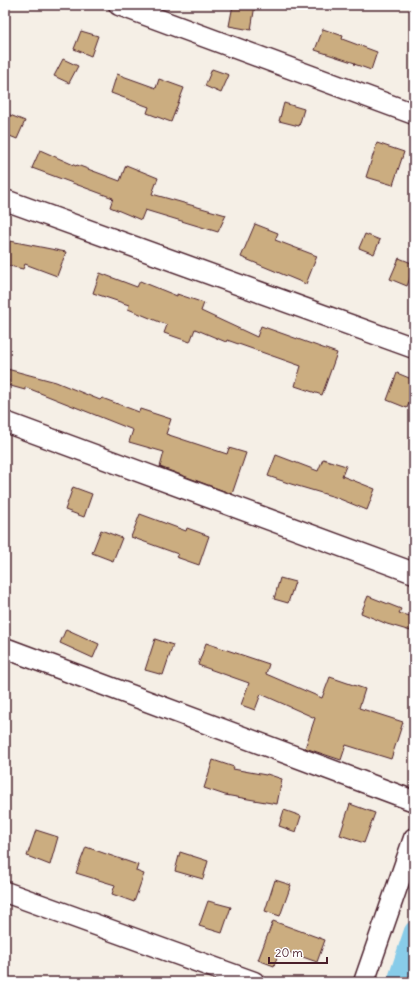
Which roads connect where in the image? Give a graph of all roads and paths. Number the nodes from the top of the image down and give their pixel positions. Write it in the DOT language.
graph roads {
  1 [pos="119,5"];
  2 [pos="414,114"];
  3 [pos="5,200"];
  4 [pos="414,348"];
  5 [pos="5,422"];
  6 [pos="414,573"];
  7 [pos="5,648"];
  8 [pos="414,801"];
  9 [pos="414,838"];
  10 [pos="5,892"];
  11 [pos="254,982"];
  12 [pos="364,982"];
  1 -- 2 [label="street"];
  3 -- 4 [label="street"];
  5 -- 6 [label="street"];
  7 -- 8 [label="street"];
  9 -- 12 [label="street"];
  10 -- 11 [label="street"];
}
